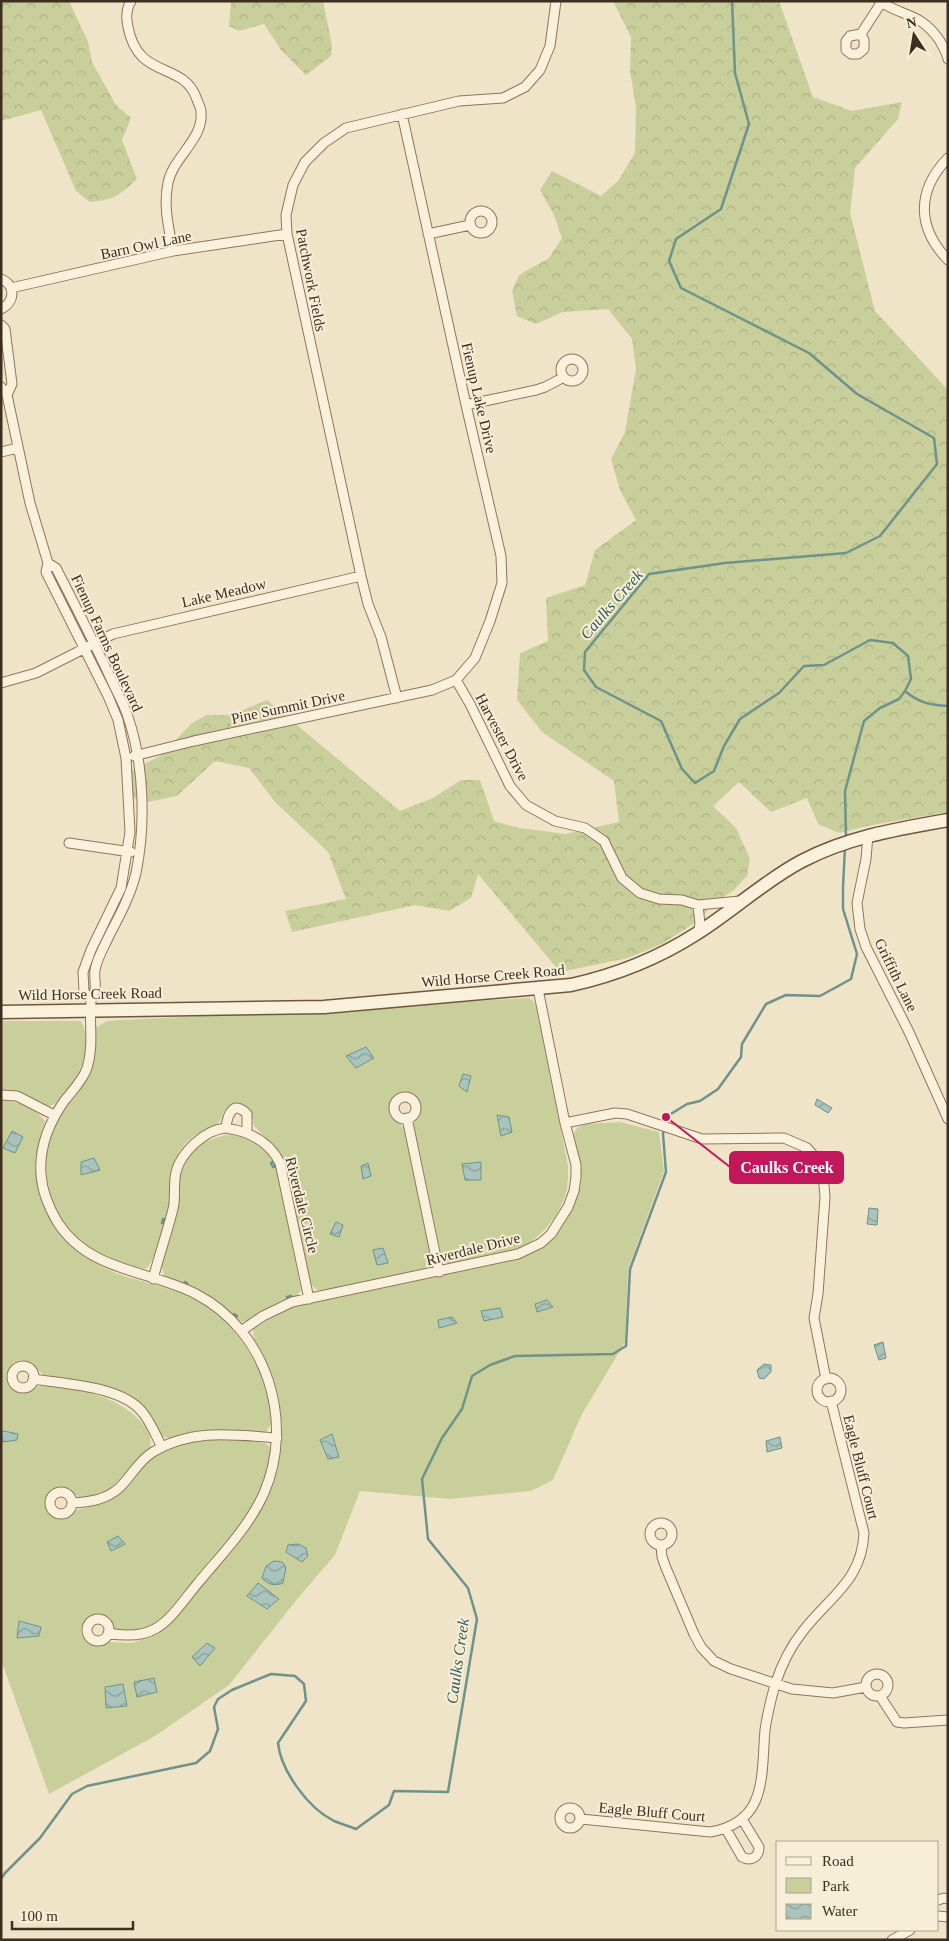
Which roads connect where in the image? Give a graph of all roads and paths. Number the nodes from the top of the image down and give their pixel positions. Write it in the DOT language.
graph roads {
  1 [pos="131,1"];
  2 [pos="556,1"];
  3 [pos="880,2"];
  4 [pos="861,34"];
  5 [pos="946,46"];
  6 [pos="948,59"];
  7 [pos="402,114"];
  8 [pos="948,158"];
  9 [pos="470,225"];
  10 [pos="286,234"];
  11 [pos="428,234"];
  12 [pos="173,252"];
  13 [pos="948,260"];
  14 [pos="1,279"];
  15 [pos="11,288"];
  16 [pos="1,308"];
  17 [pos="1,326"];
  18 [pos="564,377"];
  19 [pos="4,391"];
  20 [pos="466,405"];
  21 [pos="18,448"];
  22 [pos="1,452"];
  23 [pos="48,563"];
  24 [pos="361,576"];
  25 [pos="95,643"];
  26 [pos="84,648"];
  27 [pos="456,680"];
  28 [pos="1,683"];
  29 [pos="397,698"];
  30 [pos="138,755"];
  31 [pos="126,758"];
  32 [pos="948,820"];
  33 [pos="863,836"];
  34 [pos="69,844"];
  35 [pos="127,852"];
  36 [pos="139,853"];
  37 [pos="741,900"];
  38 [pos="698,905"];
  39 [pos="698,933"];
  40 [pos="538,989"];
  41 [pos="91,1005"];
  42 [pos="1,1012"];
  43 [pos="1,1095"];
  44 [pos="54,1115"];
  45 [pos="407,1118"];
  46 [pos="948,1119"];
  47 [pos="565,1123"];
  48 [pos="226,1128"];
  49 [pos="246,1133"];
  50 [pos="440,1272"];
  51 [pos="153,1279"];
  52 [pos="309,1299"];
  53 [pos="241,1331"];
  54 [pos="33,1379"];
  55 [pos="826,1379"];
  56 [pos="831,1401"];
  57 [pos="277,1438"];
  58 [pos="162,1447"];
  59 [pos="72,1503"];
  60 [pos="661,1545"];
  61 [pos="108,1633"];
  62 [pos="775,1684"];
  63 [pos="866,1687"];
  64 [pos="880,1696"];
  65 [pos="948,1720"];
  66 [pos="580,1819"];
  67 [pos="742,1819"];
  68 [pos="726,1829"];
  69 [pos="908,1931"];
  70 [pos="892,1940"];
  1 -- 12 [label="street"];
  2 -- 7 [label="street, Patchwork Fields"];
  3 -- 4 [label="street"];
  3 -- 5 [label="street"];
  5 -- 6 [label="street"];
  7 -- 10 [label="street, Patchwork Fields"];
  7 -- 11 [label="street, Fienup Lake Drive"];
  8 -- 13 [label="street"];
  9 -- 11 [label="street"];
  10 -- 12 [label="street, Barn Owl Lane"];
  10 -- 24 [label="street, Patchwork Fields"];
  11 -- 20 [label="street, Fienup Lake Drive"];
  12 -- 15 [label="street, Barn Owl Lane"];
  14 -- 15 [label="street"];
  15 -- 16 [label="street"];
  17 -- 19 [label="street, Fienup Farms Boulevard"];
  18 -- 20 [label="street"];
  19 -- 21 [label="street, Fienup Farms Boulevard"];
  20 -- 27 [label="street, Fienup Lake Drive"];
  21 -- 22 [label="street"];
  21 -- 23 [label="street, Fienup Farms Boulevard"];
  23 -- 25 [label="street, Fienup Farms Boulevard"];
  23 -- 26 [label="street, Fienup Farms Boulevard"];
  24 -- 25 [label="street, Lake Meadow"];
  24 -- 29 [label="street, Patchwork Fields"];
  25 -- 26 [label="street, Lake Meadow"];
  25 -- 30 [label="street, Fienup Farms Boulevard"];
  26 -- 28 [label="street, Lake Meadow"];
  26 -- 31 [label="street, Fienup Farms Boulevard"];
  27 -- 29 [label="street, Pine Summit Drive"];
  27 -- 38 [label="street, Harvester Drive"];
  29 -- 30 [label="street, Pine Summit Drive"];
  30 -- 31 [label="street, Pine Summit Drive"];
  30 -- 36 [label="street, Fienup Farms Boulevard"];
  31 -- 35 [label="street, Fienup Farms Boulevard"];
  32 -- 33 [label="main road, Wild Horse Creek Road"];
  33 -- 37 [label="main road, Wild Horse Creek Road"];
  33 -- 46 [label="street, Griffith Lane"];
  34 -- 35 [label="street"];
  35 -- 36 [label="street"];
  35 -- 41 [label="street, Fienup Farms Boulevard"];
  36 -- 41 [label="street, Fienup Farms Boulevard"];
  37 -- 38 [label="street, Harvester Drive"];
  37 -- 39 [label="main road, Wild Horse Creek Road"];
  38 -- 39 [label="street"];
  39 -- 40 [label="main road, Wild Horse Creek Road"];
  40 -- 41 [label="main road, Wild Horse Creek Road"];
  40 -- 47 [label="street, Riverdale Drive"];
  41 -- 42 [label="main road, Wild Horse Creek Road"];
  41 -- 44 [label="street"];
  43 -- 44 [label="street"];
  44 -- 51 [label="street"];
  45 -- 50 [label="street"];
  47 -- 50 [label="street, Riverdale Drive"];
  47 -- 55 [label="street, Eagle Bluff Court"];
  48 -- 49 [label="street, Riverdale Circle"];
  48 -- 49 [label="street"];
  48 -- 51 [label="street"];
  49 -- 52 [label="street, Riverdale Circle"];
  50 -- 52 [label="street, Riverdale Drive"];
  51 -- 53 [label="street"];
  52 -- 53 [label="street, Riverdale Drive"];
  53 -- 57 [label="street"];
  54 -- 58 [label="street"];
  55 -- 56 [label="street, Eagle Bluff Court"];
  55 -- 56 [label="street, Eagle Bluff Court"];
  56 -- 62 [label="street, Eagle Bluff Court"];
  57 -- 58 [label="street"];
  57 -- 61 [label="street"];
  58 -- 59 [label="street"];
  60 -- 62 [label="street"];
  62 -- 63 [label="street"];
  62 -- 67 [label="street, Eagle Bluff Court"];
  63 -- 64 [label="street"];
  63 -- 64 [label="street"];
  64 -- 65 [label="street"];
  66 -- 68 [label="street, Eagle Bluff Court"];
  67 -- 68 [label="street, Eagle Bluff Court"];
  67 -- 68 [label="street"];
  69 -- 70 [label="street"];
}
